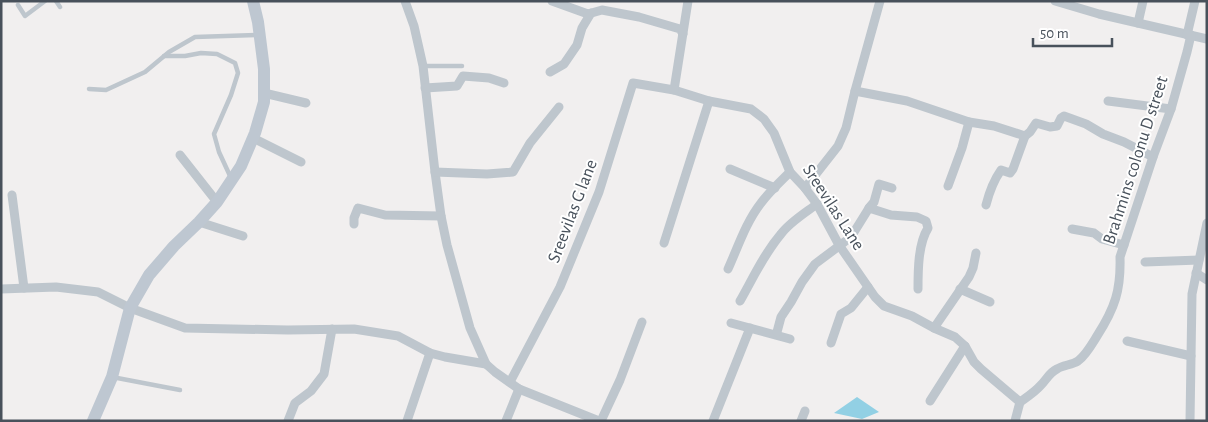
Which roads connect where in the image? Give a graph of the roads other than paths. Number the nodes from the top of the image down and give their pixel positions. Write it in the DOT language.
graph roads {
  1 [pos="46,1"];
  2 [pos="56,1"];
  3 [pos="253,1"];
  4 [pos="404,1"];
  5 [pos="552,1"];
  6 [pos="687,1"];
  7 [pos="880,1"];
  8 [pos="1055,1"];
  9 [pos="1143,1"];
  10 [pos="1195,1"];
  11 [pos="18,5"];
  12 [pos="60,7"];
  13 [pos="591,13"];
  14 [pos="1138,23"];
  15 [pos="683,34"];
  16 [pos="260,35"];
  17 [pos="1189,35"];
  18 [pos="1207,39"];
  19 [pos="164,56"];
  20 [pos="423,66"];
  21 [pos="462,66"];
  22 [pos="550,72"];
  23 [pos="504,83"];
  24 [pos="425,88"];
  25 [pos="89,89"];
  26 [pos="674,90"];
  27 [pos="854,91"];
  28 [pos="264,93"];
  29 [pos="709,101"];
  30 [pos="1108,101"];
  31 [pos="306,103"];
  32 [pos="559,107"];
  33 [pos="1171,109"];
  34 [pos="969,122"];
  35 [pos="1025,136"];
  36 [pos="253,138"];
  37 [pos="180,155"];
  38 [pos="1153,157"];
  39 [pos="301,162"];
  40 [pos="730,169"];
  41 [pos="434,172"];
  42 [pos="790,172"];
  43 [pos="232,179"];
  44 [pos="948,186"];
  45 [pos="775,188"];
  46 [pos="806,188"];
  47 [pos="892,188"];
  48 [pos="12,195"];
  49 [pos="217,202"];
  50 [pos="817,204"];
  51 [pos="986,205"];
  52 [pos="869,208"];
  53 [pos="441,216"];
  54 [pos="199,222"];
  55 [pos="1207,223"];
  56 [pos="354,224"];
  57 [pos="1072,229"];
  58 [pos="243,236"];
  59 [pos="664,242"];
  60 [pos="839,245"];
  61 [pos="1124,245"];
  62 [pos="976,253"];
  63 [pos="1199,260"];
  64 [pos="1146,262"];
  65 [pos="728,269"];
  66 [pos="1196,273"];
  67 [pos="1207,280"];
  68 [pos="868,287"];
  69 [pos="24,288"];
  70 [pos="1,289"];
  71 [pos="918,289"];
  72 [pos="960,290"];
  73 [pos="740,301"];
  74 [pos="990,302"];
  75 [pos="130,308"];
  76 [pos="642,322"];
  77 [pos="731,323"];
  78 [pos="750,328"];
  79 [pos="934,328"];
  80 [pos="332,329"];
  81 [pos="777,332"];
  82 [pos="790,339"];
  83 [pos="1127,341"];
  84 [pos="831,343"];
  85 [pos="965,346"];
  86 [pos="430,353"];
  87 [pos="1191,356"];
  88 [pos="486,364"];
  89 [pos="112,376"];
  90 [pos="510,382"];
  91 [pos="519,389"];
  92 [pos="180,390"];
  93 [pos="930,400"];
  94 [pos="1020,402"];
  95 [pos="805,412"];
  96 [pos="93,421"];
  97 [pos="288,421"];
  98 [pos="407,421"];
  99 [pos="506,421"];
  100 [pos="600,421"];
  101 [pos="713,421"];
  102 [pos="801,421"];
  103 [pos="1015,421"];
  104 [pos="1190,421"];
  1 -- 11 [label="lane"];
  2 -- 12 [label="lane"];
  3 -- 16 [label="main road"];
  4 -- 20 [label="street"];
  5 -- 13 [label="street"];
  6 -- 15 [label="street"];
  7 -- 27 [label="street"];
  8 -- 14 [label="street"];
  9 -- 14 [label="street"];
  10 -- 17 [label="street, Brahmins colonu D street"];
  13 -- 15 [label="street"];
  13 -- 22 [label="street"];
  14 -- 17 [label="street"];
  15 -- 26 [label="street"];
  16 -- 19 [label="lane"];
  16 -- 28 [label="main road"];
  17 -- 18 [label="street"];
  17 -- 33 [label="street, Brahmins colonu D street"];
  19 -- 25 [label="lane"];
  19 -- 43 [label="lane"];
  20 -- 21 [label="lane"];
  20 -- 24 [label="street"];
  23 -- 24 [label="street"];
  24 -- 41 [label="street"];
  26 -- 29 [label="street, Sreevilas Lane"];
  26 -- 90 [label="street, Sreevilas G lane"];
  27 -- 34 [label="street"];
  27 -- 46 [label="street"];
  28 -- 31 [label="street"];
  28 -- 36 [label="main road"];
  29 -- 42 [label="street, Sreevilas Lane"];
  29 -- 59 [label="street"];
  30 -- 33 [label="street"];
  32 -- 41 [label="street"];
  33 -- 38 [label="street, Brahmins colonu D street"];
  34 -- 35 [label="street"];
  34 -- 44 [label="street"];
  35 -- 38 [label="street"];
  35 -- 51 [label="street"];
  36 -- 39 [label="street"];
  36 -- 43 [label="main road"];
  37 -- 49 [label="street"];
  38 -- 61 [label="street, Brahmins colonu D street"];
  40 -- 45 [label="street"];
  41 -- 53 [label="street"];
  42 -- 45 [label="street"];
  42 -- 46 [label="street, Sreevilas Lane"];
  43 -- 49 [label="main road"];
  45 -- 65 [label="street"];
  46 -- 50 [label="street, Sreevilas Lane"];
  47 -- 52 [label="street"];
  48 -- 69 [label="street"];
  49 -- 54 [label="main road"];
  50 -- 60 [label="street, Sreevilas Lane"];
  50 -- 73 [label="street"];
  52 -- 60 [label="street"];
  52 -- 71 [label="street"];
  53 -- 56 [label="street"];
  53 -- 88 [label="street"];
  54 -- 58 [label="street"];
  54 -- 75 [label="main road"];
  55 -- 63 [label="street"];
  57 -- 61 [label="street"];
  60 -- 68 [label="street, Sreevilas Lane"];
  60 -- 81 [label="street"];
  61 -- 94 [label="street, Brahmins colonu D street"];
  62 -- 72 [label="street"];
  63 -- 64 [label="street"];
  63 -- 66 [label="street"];
  66 -- 67 [label="street"];
  66 -- 87 [label="street"];
  68 -- 79 [label="street, Sreevilas Lane"];
  68 -- 84 [label="street"];
  69 -- 70 [label="street"];
  69 -- 75 [label="street"];
  72 -- 74 [label="street"];
  72 -- 79 [label="street"];
  75 -- 80 [label="street"];
  75 -- 89 [label="main road"];
  76 -- 100 [label="street"];
  77 -- 78 [label="street"];
  78 -- 82 [label="street"];
  78 -- 101 [label="street"];
  79 -- 85 [label="street, Sreevilas Lane"];
  80 -- 86 [label="street"];
  80 -- 97 [label="street"];
  83 -- 87 [label="street"];
  85 -- 93 [label="street"];
  85 -- 94 [label="street, Sreevilas Lane"];
  86 -- 88 [label="street"];
  86 -- 98 [label="street"];
  87 -- 104 [label="street"];
  88 -- 90 [label="street"];
  89 -- 92 [label="lane"];
  89 -- 96 [label="main road"];
  90 -- 91 [label="street"];
  91 -- 99 [label="street"];
  91 -- 100 [label="street"];
  94 -- 103 [label="street"];
  95 -- 102 [label="street"];
}
